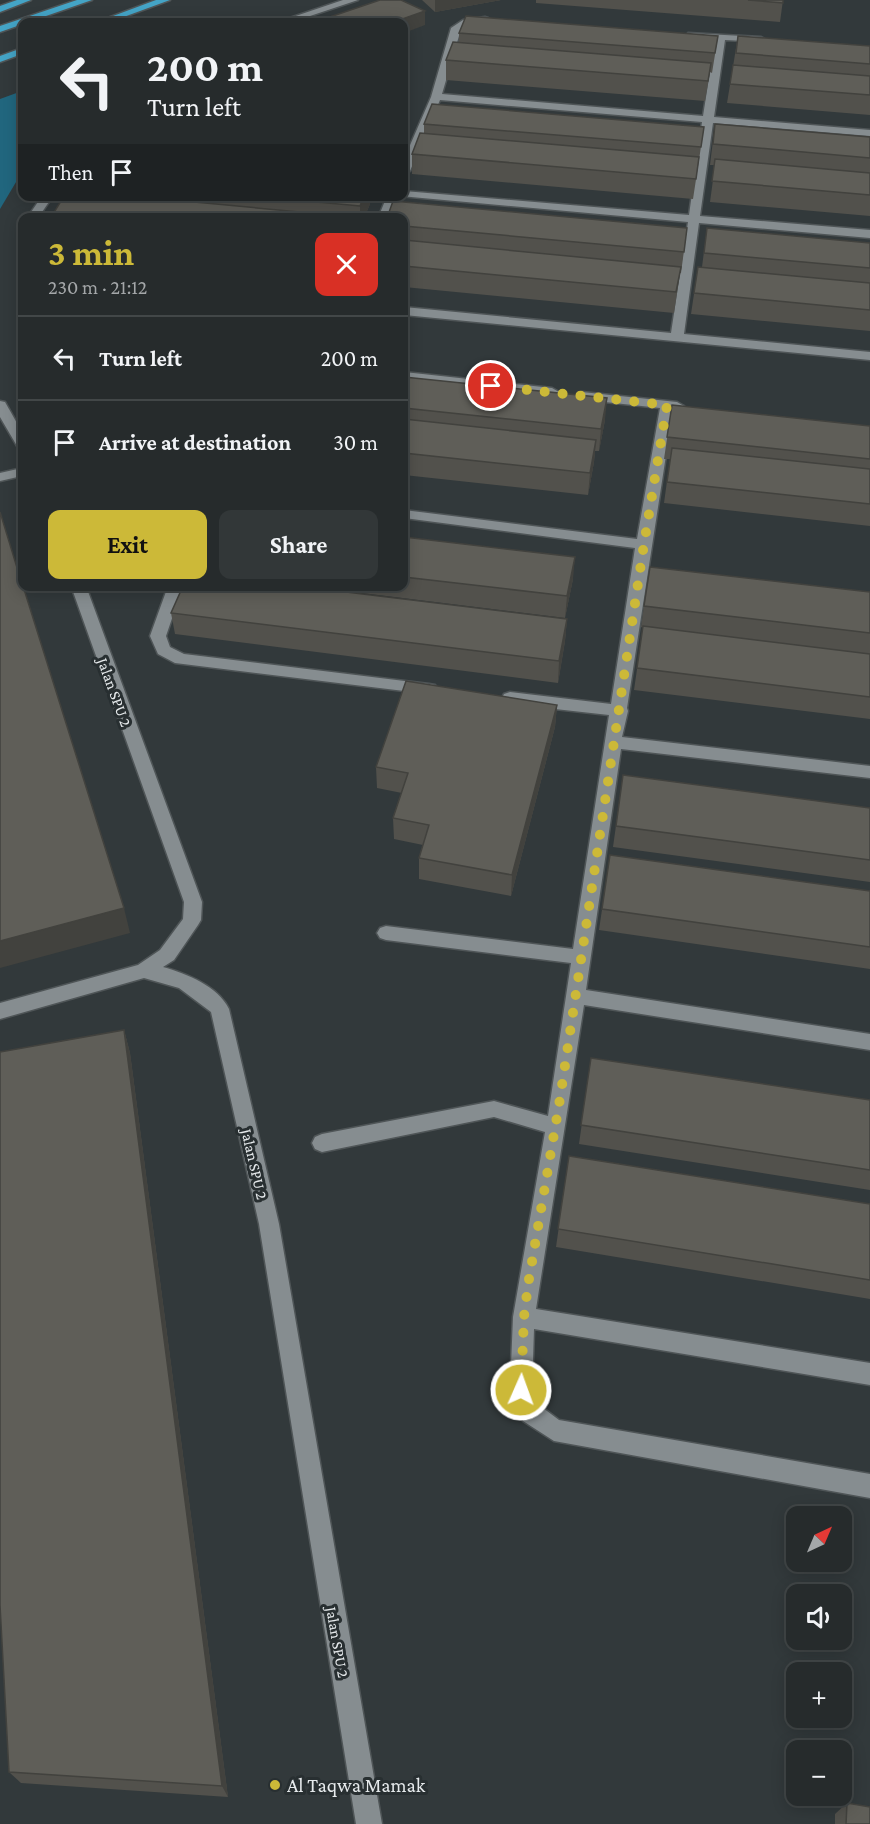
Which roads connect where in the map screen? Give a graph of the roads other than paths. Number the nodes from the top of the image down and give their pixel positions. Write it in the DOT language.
graph roads {
  1 [pos="26,0"];
  2 [pos="165,0"];
  3 [pos="352,0"];
  4 [pos="84,1"];
  5 [pos="0,9"];
  6 [pos="33,18"];
  7 [pos="113,18"];
  8 [pos="296,18"];
  9 [pos="502,21"];
  10 [pos="18,23"];
  11 [pos="0,29"];
  12 [pos="686,34"];
  13 [pos="720,37"];
  14 [pos="766,40"];
  15 [pos="18,52"];
  16 [pos="0,58"];
  17 [pos="436,97"];
  18 [pos="708,120"];
  19 [pos="870,133"];
  20 [pos="408,162"];
  21 [pos="408,194"];
  22 [pos="694,221"];
  23 [pos="870,234"];
  24 [pos="408,311"];
  25 [pos="677,338"];
  26 [pos="870,356"];
  27 [pos="408,376"];
  28 [pos="0,405"];
  29 [pos="667,405"];
  30 [pos="689,407"];
  31 [pos="18,436"];
  32 [pos="18,473"];
  33 [pos="0,477"];
  34 [pos="408,514"];
  35 [pos="644,544"];
  36 [pos="80,591"];
  37 [pos="174,591"];
  38 [pos="442,690"];
  39 [pos="489,696"];
  40 [pos="620,711"];
  41 [pos="615,742"];
  42 [pos="870,772"];
  43 [pos="386,933"];
  44 [pos="582,957"];
  45 [pos="144,971"];
  46 [pos="576,996"];
  47 [pos="0,1011"];
  48 [pos="870,1042"];
  49 [pos="556,1127"];
  50 [pos="322,1143"];
  51 [pos="524,1317"];
  52 [pos="870,1374"];
  53 [pos="870,1486"];
  54 [pos="369,1824"];
  1 -- 5 [label="highway"];
  2 -- 7 [label="highway"];
  3 -- 8 [label="street"];
  4 -- 6 [label="highway"];
  9 -- 17 [label="street"];
  10 -- 11 [label="highway"];
  12 -- 13 [label="street"];
  13 -- 14 [label="street"];
  13 -- 18 [label="street"];
  15 -- 16 [label="highway"];
  17 -- 18 [label="street"];
  17 -- 20 [label="street"];
  18 -- 19 [label="street"];
  18 -- 22 [label="street"];
  21 -- 22 [label="street"];
  22 -- 23 [label="street"];
  22 -- 25 [label="street"];
  24 -- 25 [label="street"];
  25 -- 26 [label="street"];
  27 -- 29 [label="street"];
  28 -- 31 [label="street"];
  29 -- 30 [label="street"];
  29 -- 35 [label="street"];
  32 -- 33 [label="street"];
  34 -- 35 [label="street"];
  35 -- 40 [label="street"];
  36 -- 45 [label="street, Jalan SPU 2"];
  37 -- 38 [label="street"];
  39 -- 40 [label="street"];
  40 -- 41 [label="street"];
  41 -- 42 [label="street"];
  41 -- 44 [label="street"];
  43 -- 44 [label="street"];
  44 -- 46 [label="street"];
  45 -- 47 [label="street"];
  45 -- 54 [label="street, Jalan SPU 2"];
  46 -- 48 [label="street"];
  46 -- 49 [label="street"];
  49 -- 50 [label="street"];
  49 -- 51 [label="street"];
  51 -- 52 [label="street"];
  51 -- 53 [label="street"];
}
